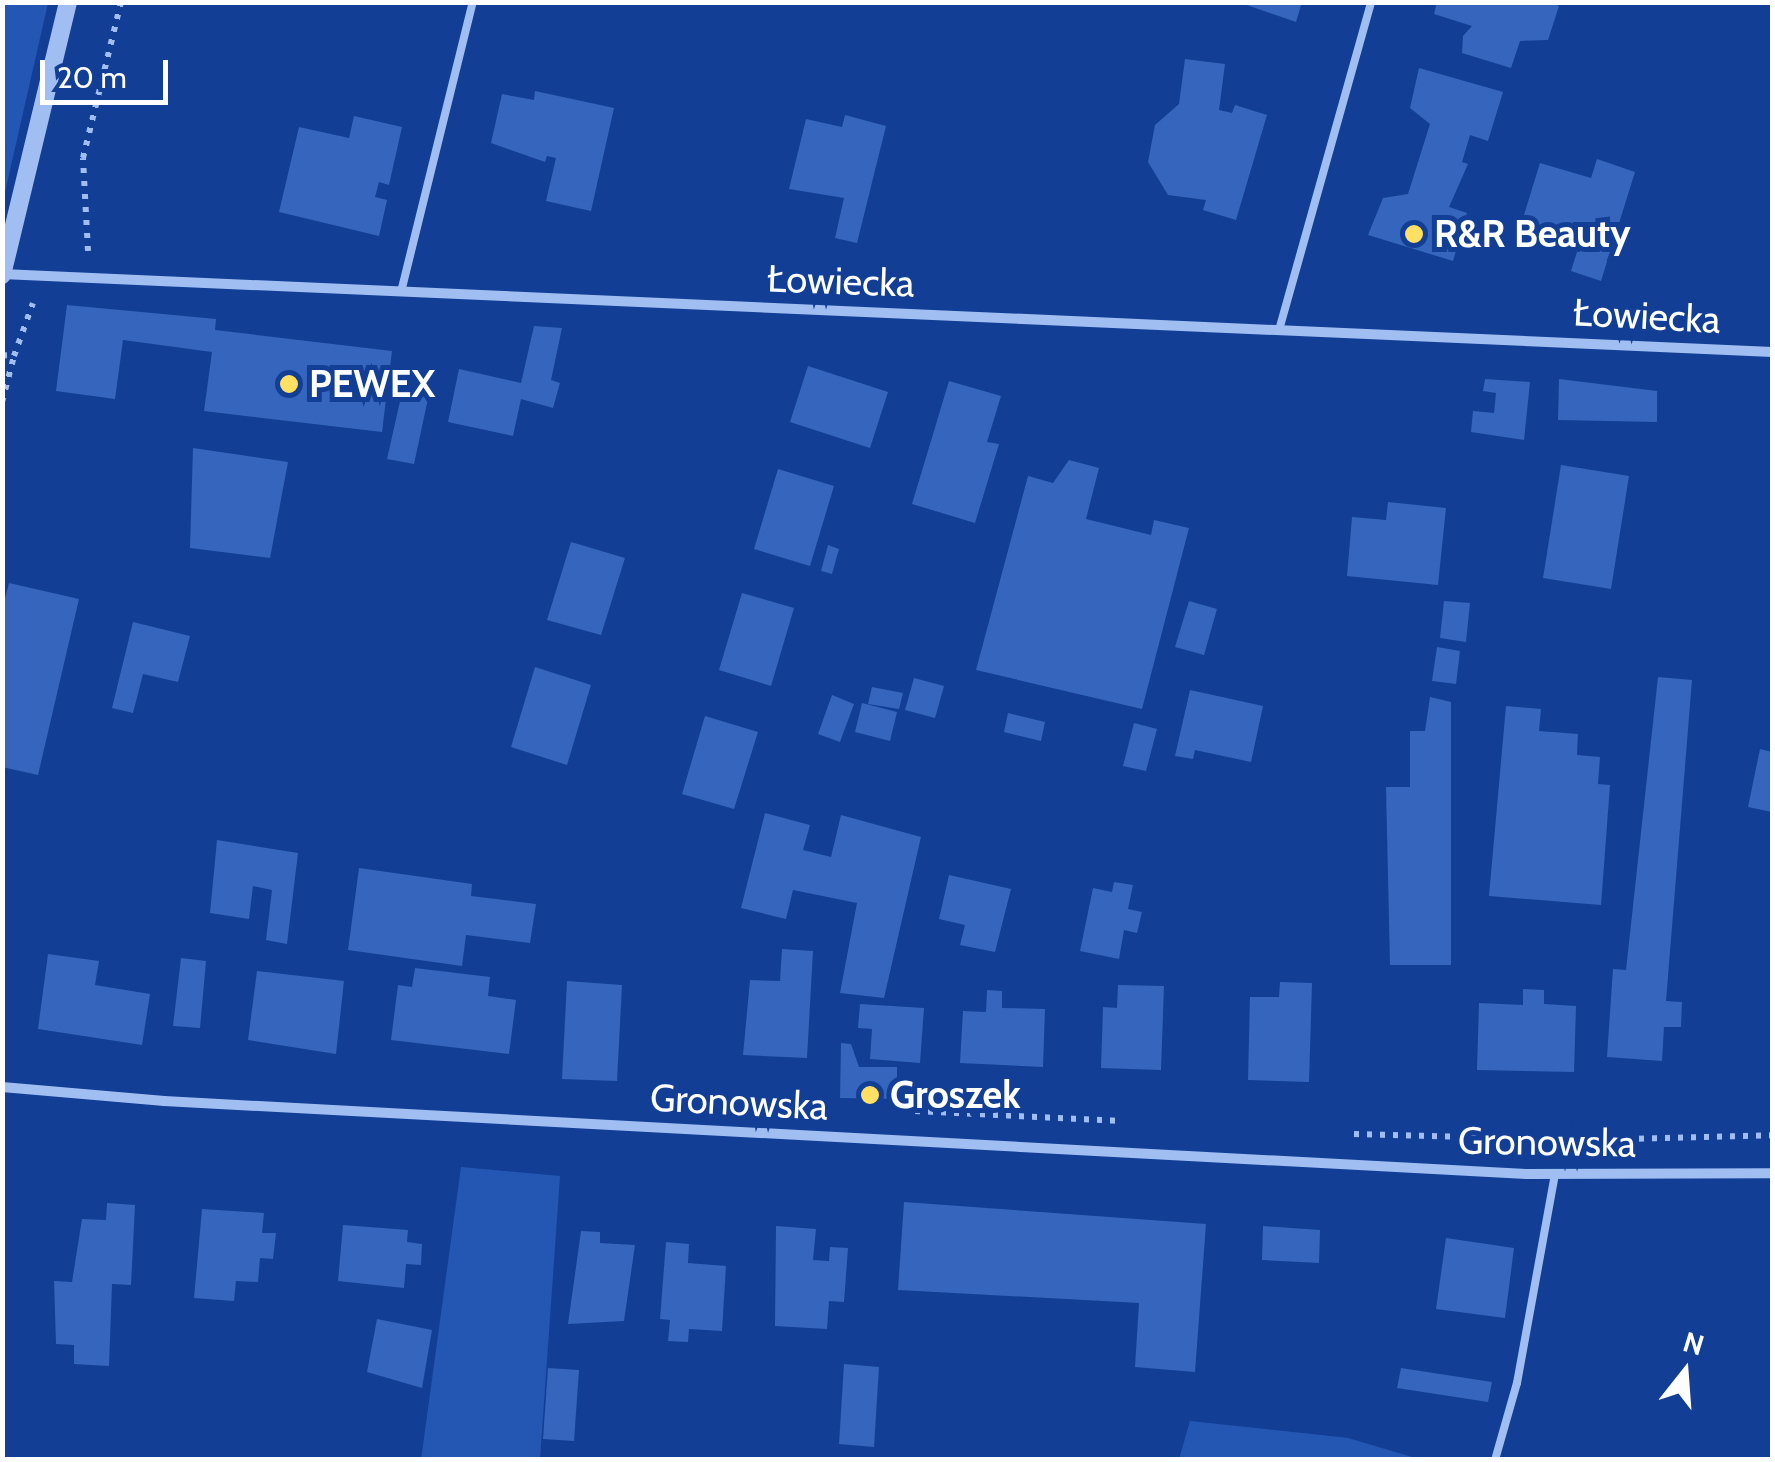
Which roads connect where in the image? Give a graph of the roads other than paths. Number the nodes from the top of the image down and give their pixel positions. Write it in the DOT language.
graph roads {
  1 [pos="68,2"];
  2 [pos="473,2"];
  3 [pos="1372,2"];
  4 [pos="3,275"];
  5 [pos="401,292"];
  6 [pos="1279,330"];
  7 [pos="1772,352"];
  8 [pos="2,1087"];
  9 [pos="1772,1173"];
  10 [pos="1554,1174"];
  11 [pos="1496,1460"];
  1 -- 4 [label="street"];
  2 -- 5 [label="lane"];
  3 -- 6 [label="lane"];
  4 -- 5 [label="street, Łowiecka"];
  5 -- 6 [label="street, Łowiecka"];
  6 -- 7 [label="street, Łowiecka"];
  8 -- 10 [label="street, Gronowska"];
  9 -- 10 [label="street, Gronowska"];
  10 -- 11 [label="lane"];
}
